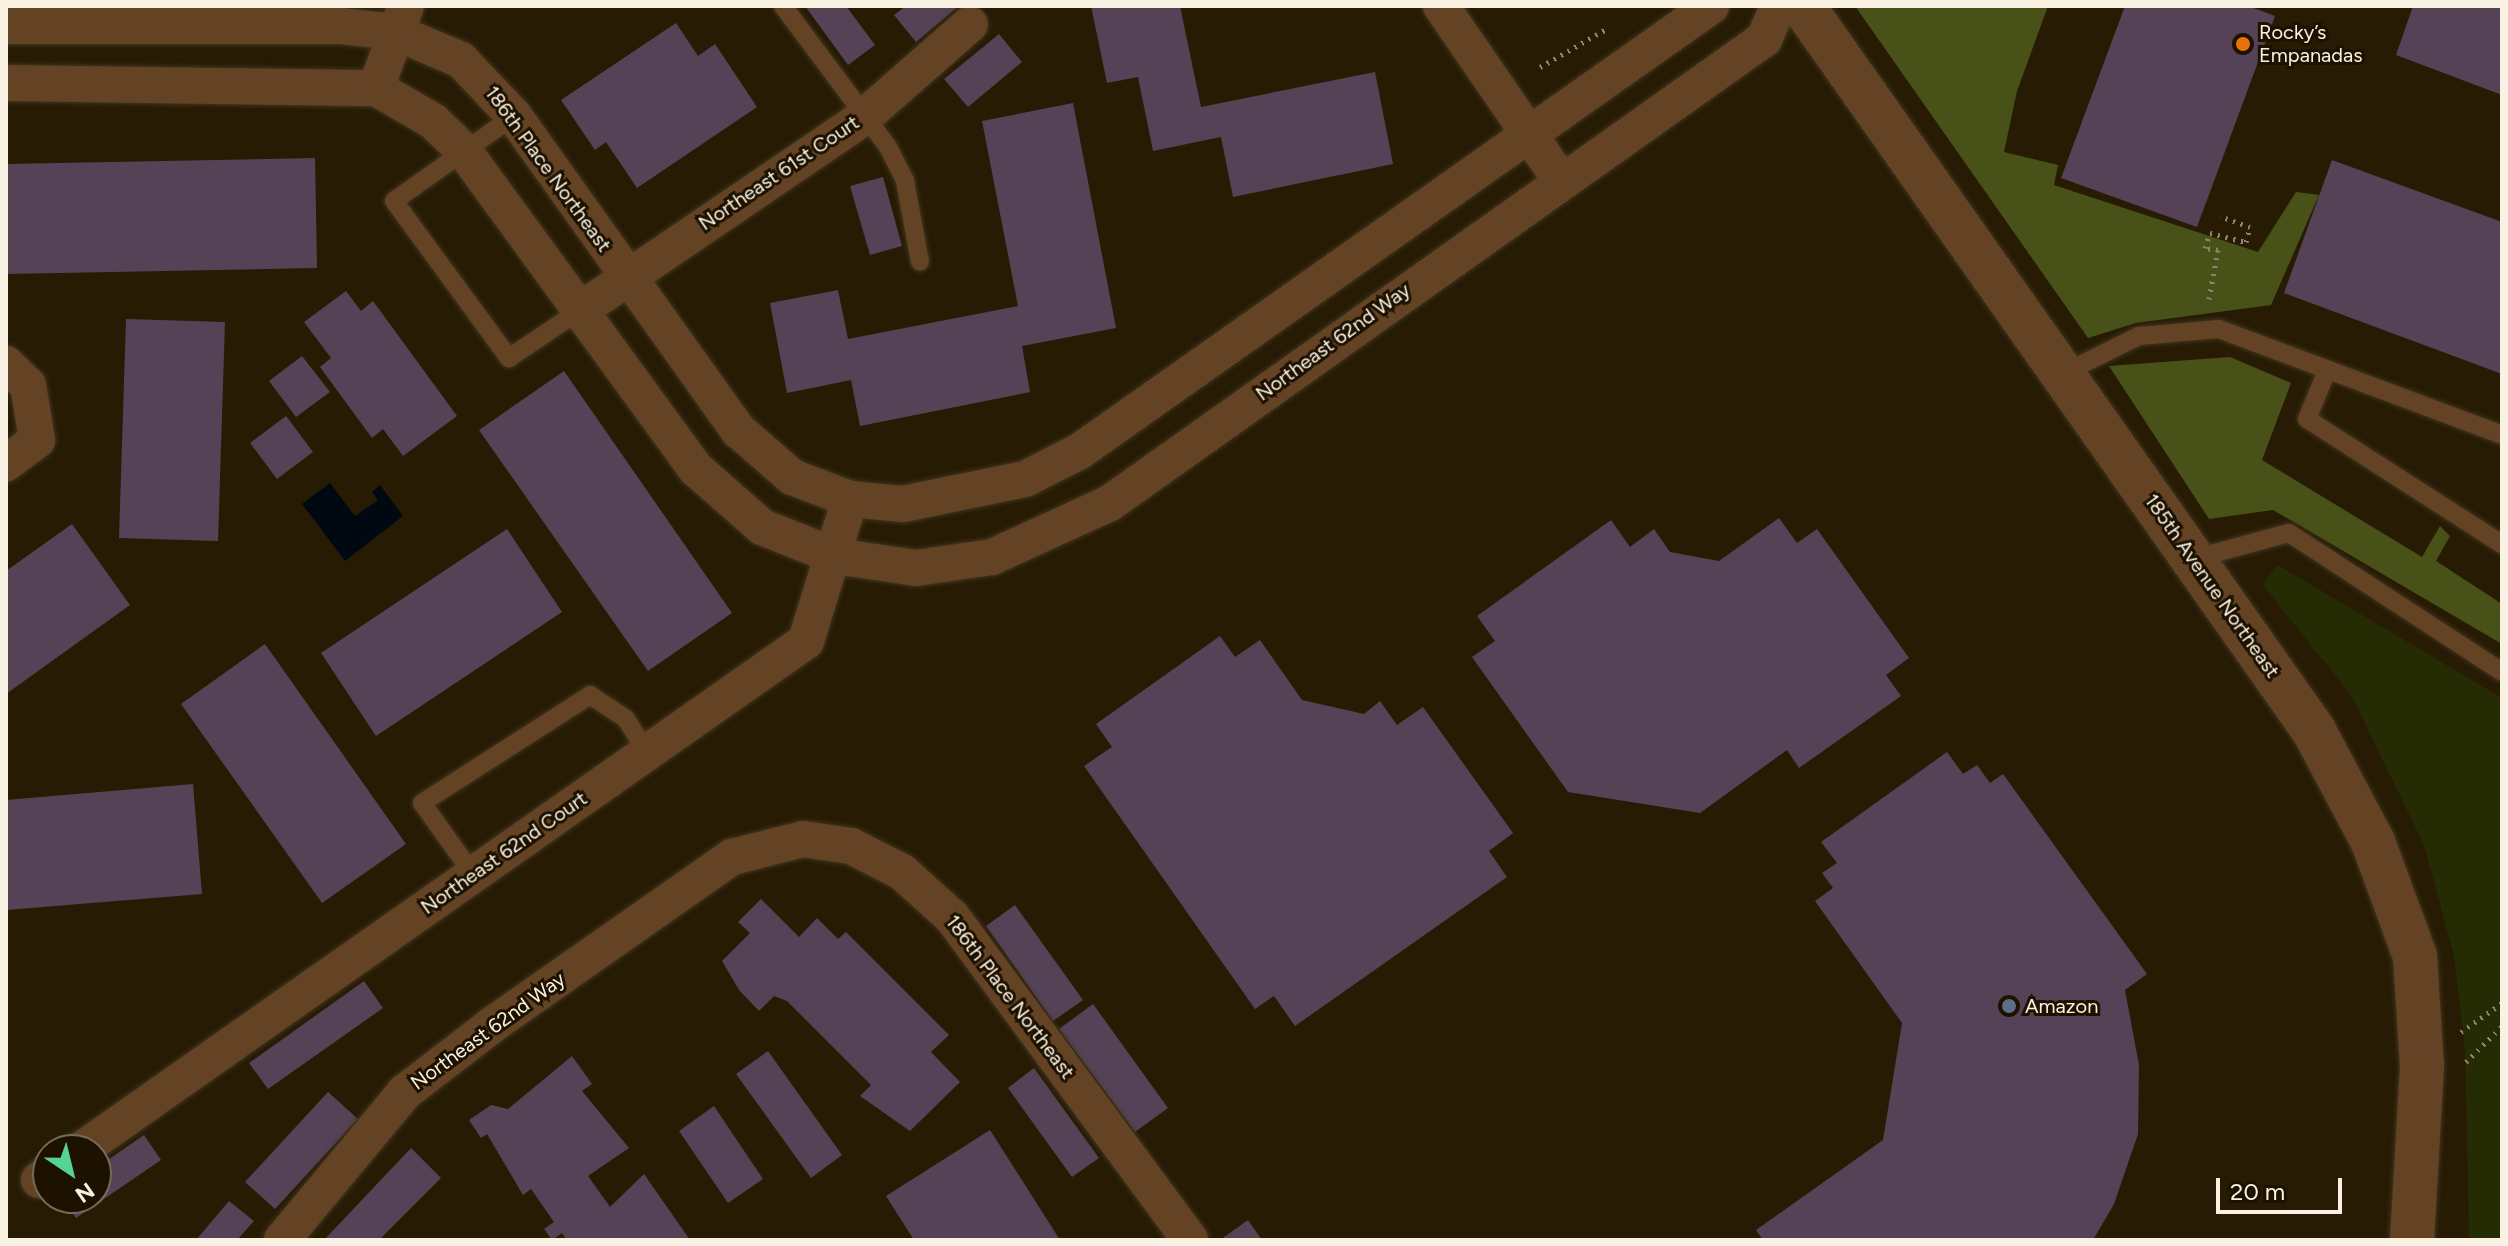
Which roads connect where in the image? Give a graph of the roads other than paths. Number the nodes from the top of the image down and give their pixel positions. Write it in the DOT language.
graph roads {
  1 [pos="783,6"];
  2 [pos="1441,6"];
  3 [pos="1711,6"];
  4 [pos="1779,6"];
  5 [pos="1803,6"];
  6 [pos="400,19"];
  7 [pos="970,24"];
  8 [pos="6,26"];
  9 [pos="6,83"];
  10 [pos="376,88"];
  11 [pos="514,116"];
  12 [pos="863,118"];
  13 [pos="1529,134"];
  14 [pos="464,151"];
  15 [pos="1560,179"];
  16 [pos="920,262"];
  17 [pos="625,277"];
  18 [pos="579,311"];
  19 [pos="6,364"];
  20 [pos="2326,373"];
  21 [pos="2062,374"];
  22 [pos="2502,435"];
  23 [pos="6,463"];
  24 [pos="850,499"];
  25 [pos="2502,544"];
  26 [pos="835,556"];
  27 [pos="2193,559"];
  28 [pos="2502,672"];
  29 [pos="647,752"];
  30 [pos="473,874"];
  31 [pos="610,943"];
  32 [pos="104,1134"];
  33 [pos="282,1240"];
  34 [pos="1190,1240"];
  35 [pos="2412,1240"];
  1 -- 12 [label="lane"];
  2 -- 13 [label="street"];
  3 -- 13 [label="street"];
  4 -- 15 [label="street, Northeast 62nd Way"];
  5 -- 21 [label="street, 185th Avenue Northeast"];
  6 -- 8 [label="street, 186th Place Northeast"];
  6 -- 10 [label="street"];
  6 -- 11 [label="street, 186th Place Northeast"];
  7 -- 12 [label="street, Northeast 61st Court"];
  9 -- 10 [label="street"];
  10 -- 14 [label="street"];
  11 -- 14 [label="lane"];
  11 -- 17 [label="street, 186th Place Northeast"];
  12 -- 16 [label="lane"];
  12 -- 17 [label="street, Northeast 61st Court"];
  13 -- 15 [label="street"];
  13 -- 24 [label="street"];
  14 -- 18 [label="street"];
  14 -- 18 [label="lane"];
  15 -- 26 [label="street, Northeast 62nd Way"];
  17 -- 18 [label="street, Northeast 61st Court"];
  17 -- 24 [label="street, 186th Place Northeast"];
  18 -- 26 [label="street"];
  19 -- 23 [label="street"];
  20 -- 21 [label="lane"];
  20 -- 22 [label="lane"];
  20 -- 25 [label="lane"];
  21 -- 27 [label="street, 185th Avenue Northeast"];
  24 -- 26 [label="street, Northeast 62nd Court"];
  26 -- 29 [label="street, Northeast 62nd Court"];
  27 -- 28 [label="lane"];
  27 -- 35 [label="street, 185th Avenue Northeast"];
  29 -- 30 [label="street, Northeast 62nd Court"];
  29 -- 30 [label="lane"];
  30 -- 32 [label="street, Northeast 62nd Court"];
  31 -- 33 [label="street, Northeast 62nd Way"];
  31 -- 34 [label="street, 186th Place Northeast"];
}
